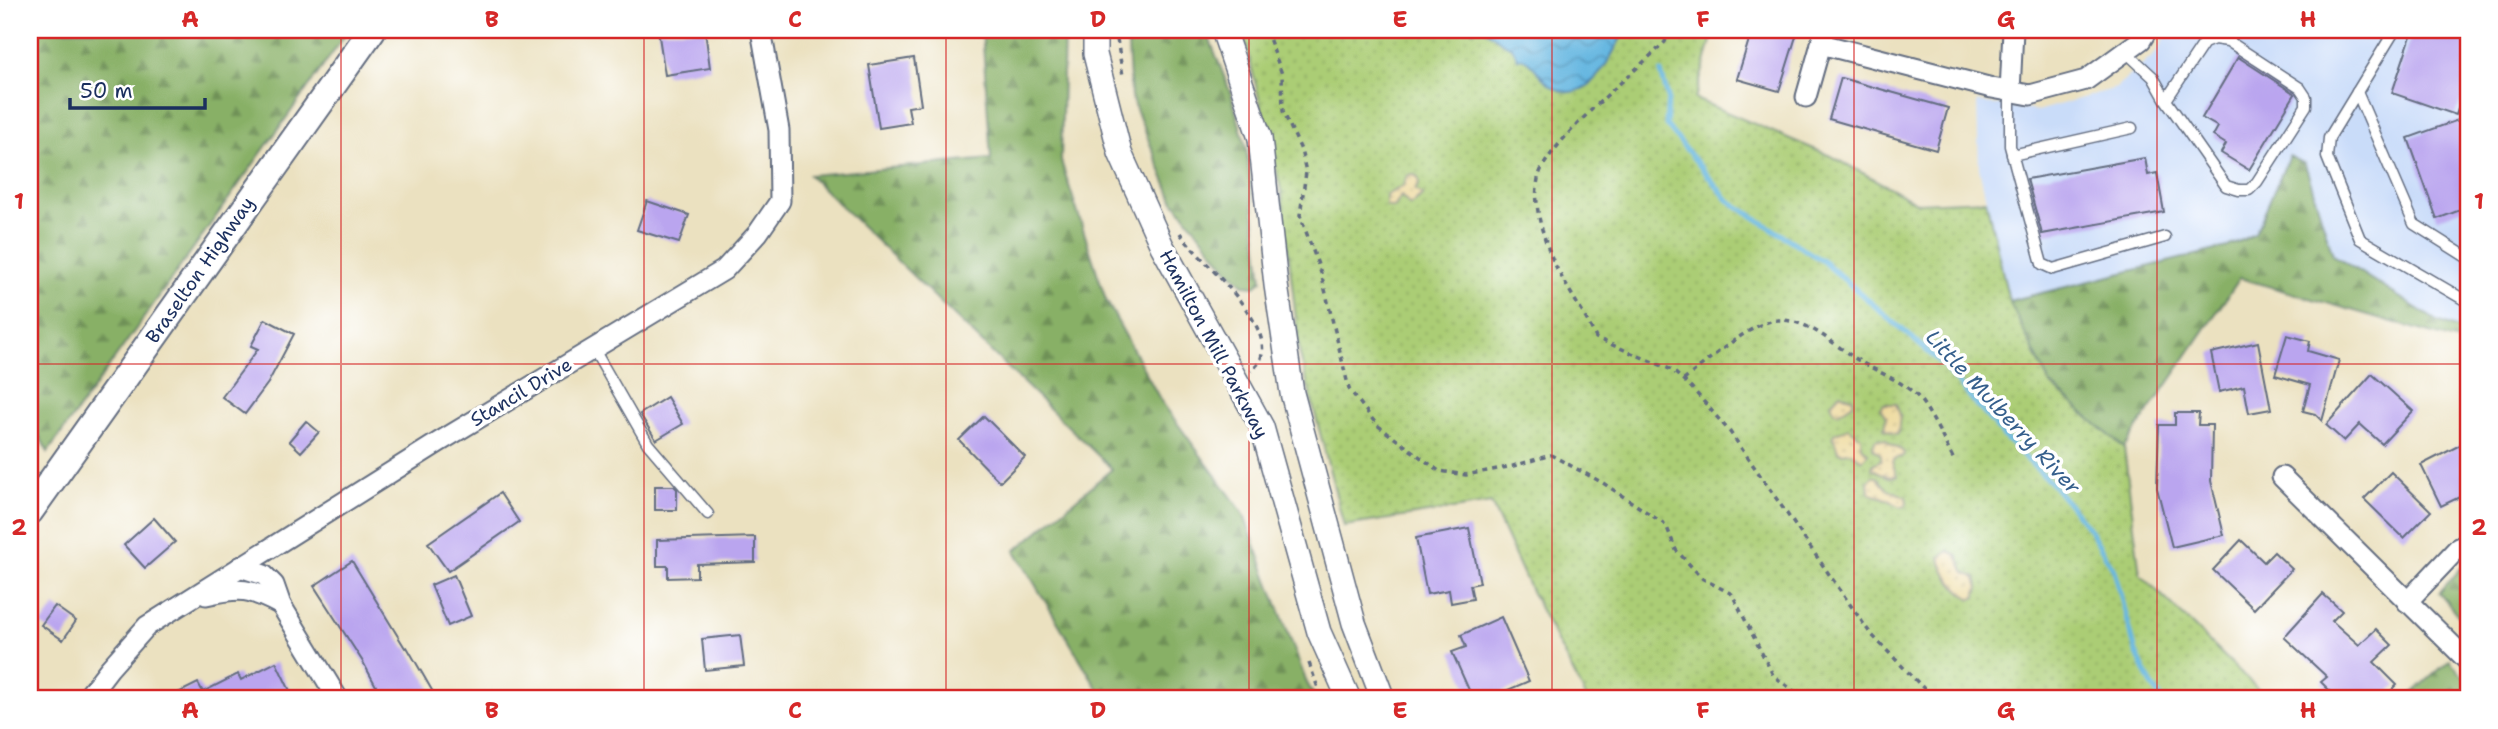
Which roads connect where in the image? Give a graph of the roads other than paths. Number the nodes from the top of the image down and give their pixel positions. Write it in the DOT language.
graph roads {
  1 [pos="372,30"];
  2 [pos="761,30"];
  3 [pos="1095,30"];
  4 [pos="1223,30"];
  5 [pos="2013,30"];
  6 [pos="2147,30"];
  7 [pos="2395,30"];
  8 [pos="1823,37"];
  9 [pos="2125,51"];
  10 [pos="2010,92"];
  11 [pos="2357,92"];
  12 [pos="1806,97"];
  13 [pos="2166,100"];
  14 [pos="2132,128"];
  15 [pos="2012,155"];
  16 [pos="2165,237"];
  17 [pos="2468,258"];
  18 [pos="2468,302"];
  19 [pos="593,348"];
  20 [pos="2282,477"];
  21 [pos="30,511"];
  22 [pos="708,514"];
  23 [pos="2468,544"];
  24 [pos="240,567"];
  25 [pos="189,599"];
  26 [pos="2407,602"];
  27 [pos="281,605"];
  28 [pos="2468,661"];
  29 [pos="86,699"];
  30 [pos="338,699"];
  31 [pos="1349,699"];
  32 [pos="1383,699"];
  1 -- 21 [label="main road, Braselton Highway"];
  2 -- 19 [label="street, Stancil Drive"];
  3 -- 31 [label="street, Hamilton Mill Parkway"];
  4 -- 32 [label="street, Hamilton Mill Parkway"];
  5 -- 10 [label="street"];
  6 -- 9 [label="street"];
  7 -- 11 [label="lane"];
  8 -- 10 [label="street"];
  8 -- 12 [label="street"];
  9 -- 10 [label="street"];
  9 -- 13 [label="lane"];
  10 -- 15 [label="lane"];
  11 -- 17 [label="lane"];
  11 -- 18 [label="lane"];
  13 -- 13 [label="lane"];
  14 -- 15 [label="lane"];
  15 -- 16 [label="lane"];
  19 -- 22 [label="lane"];
  19 -- 24 [label="street, Stancil Drive"];
  20 -- 26 [label="street"];
  23 -- 26 [label="street"];
  24 -- 25 [label="street, Stancil Drive"];
  24 -- 27 [label="street"];
  25 -- 27 [label="street"];
  25 -- 29 [label="street, Stancil Drive"];
  26 -- 28 [label="street"];
  27 -- 30 [label="street"];
}
